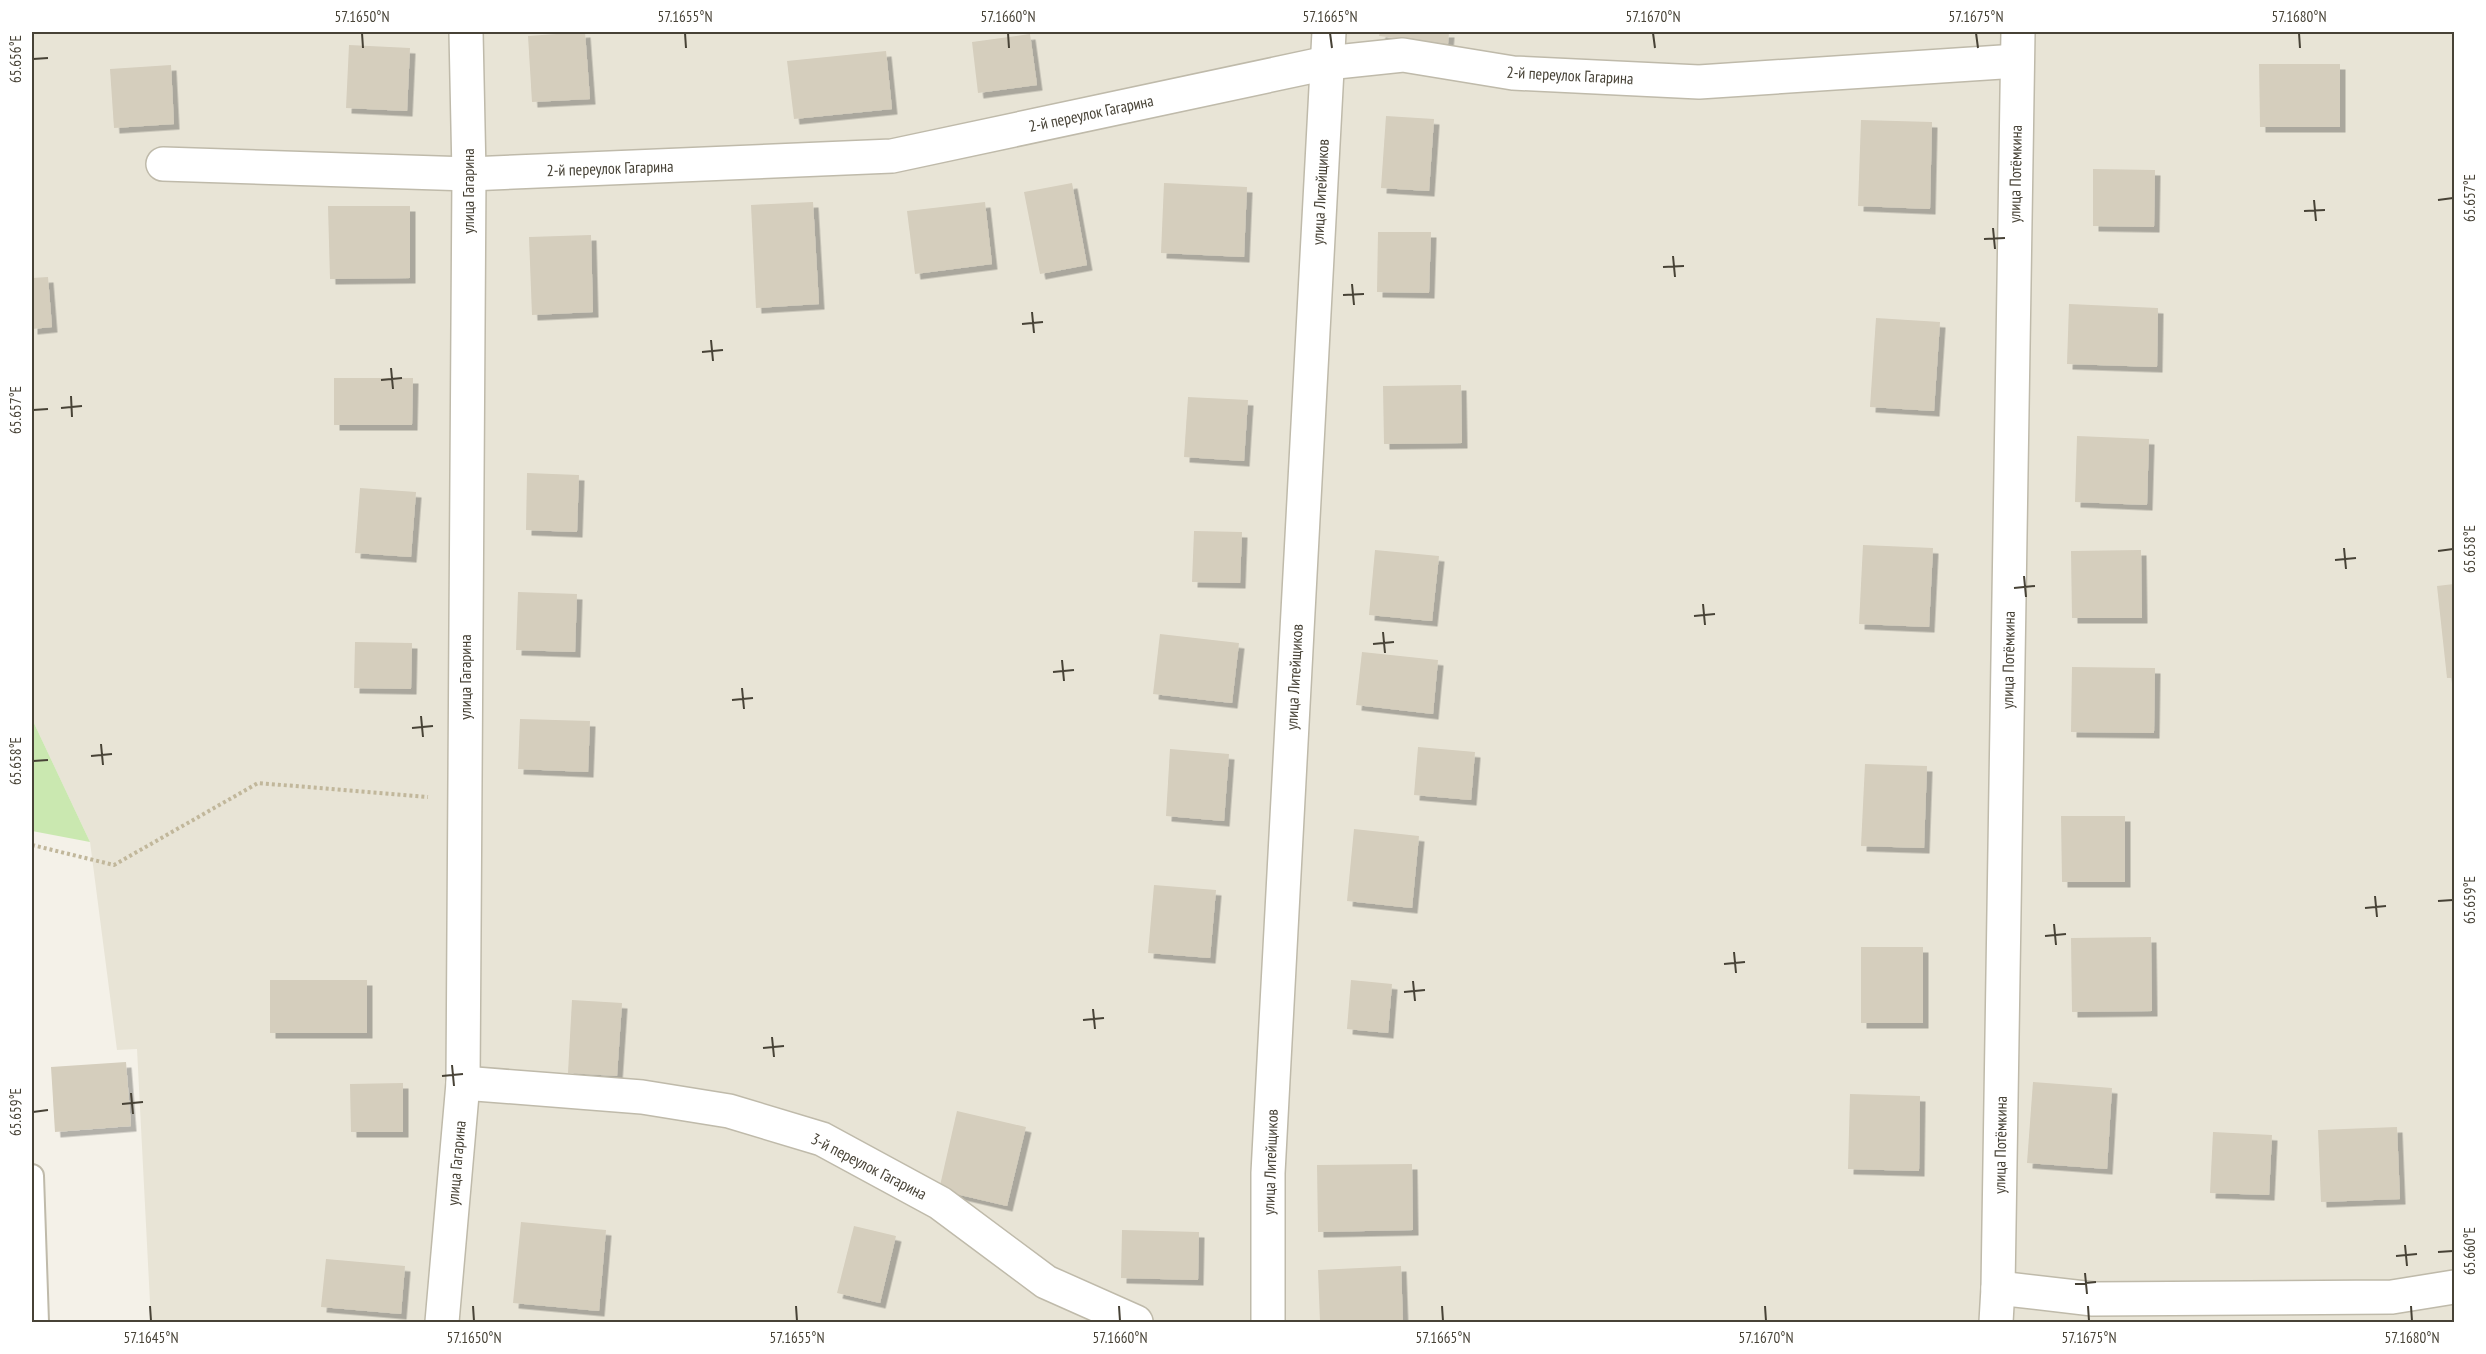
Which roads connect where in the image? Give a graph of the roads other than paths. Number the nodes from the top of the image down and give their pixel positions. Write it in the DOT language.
graph roads {
  1 [pos="466,32"];
  2 [pos="2017,46"];
  3 [pos="1328,47"];
  4 [pos="163,164"];
  5 [pos="469,174"];
  6 [pos="463,1083"];
  7 [pos="32,1176"];
  8 [pos="2454,1287"];
  9 [pos="1998,1288"];
  10 [pos="37,1323"];
  11 [pos="442,1323"];
  12 [pos="1136,1323"];
  13 [pos="1268,1323"];
  14 [pos="1996,1323"];
  1 -- 5 [label="street, улица Гагарина"];
  2 -- 3 [label="street, 2-й переулок Гагарина"];
  2 -- 9 [label="street, улица Потёмкина"];
  3 -- 5 [label="street, 2-й переулок Гагарина"];
  3 -- 13 [label="street, улица Литейщиков"];
  4 -- 5 [label="street, 2-й переулок Гагарина"];
  5 -- 6 [label="street, улица Гагарина"];
  6 -- 11 [label="street, улица Гагарина"];
  6 -- 12 [label="street, 3-й переулок Гагарина"];
  7 -- 10 [label="lane"];
  8 -- 9 [label="street"];
  9 -- 14 [label="street, улица Потёмкина"];
}
